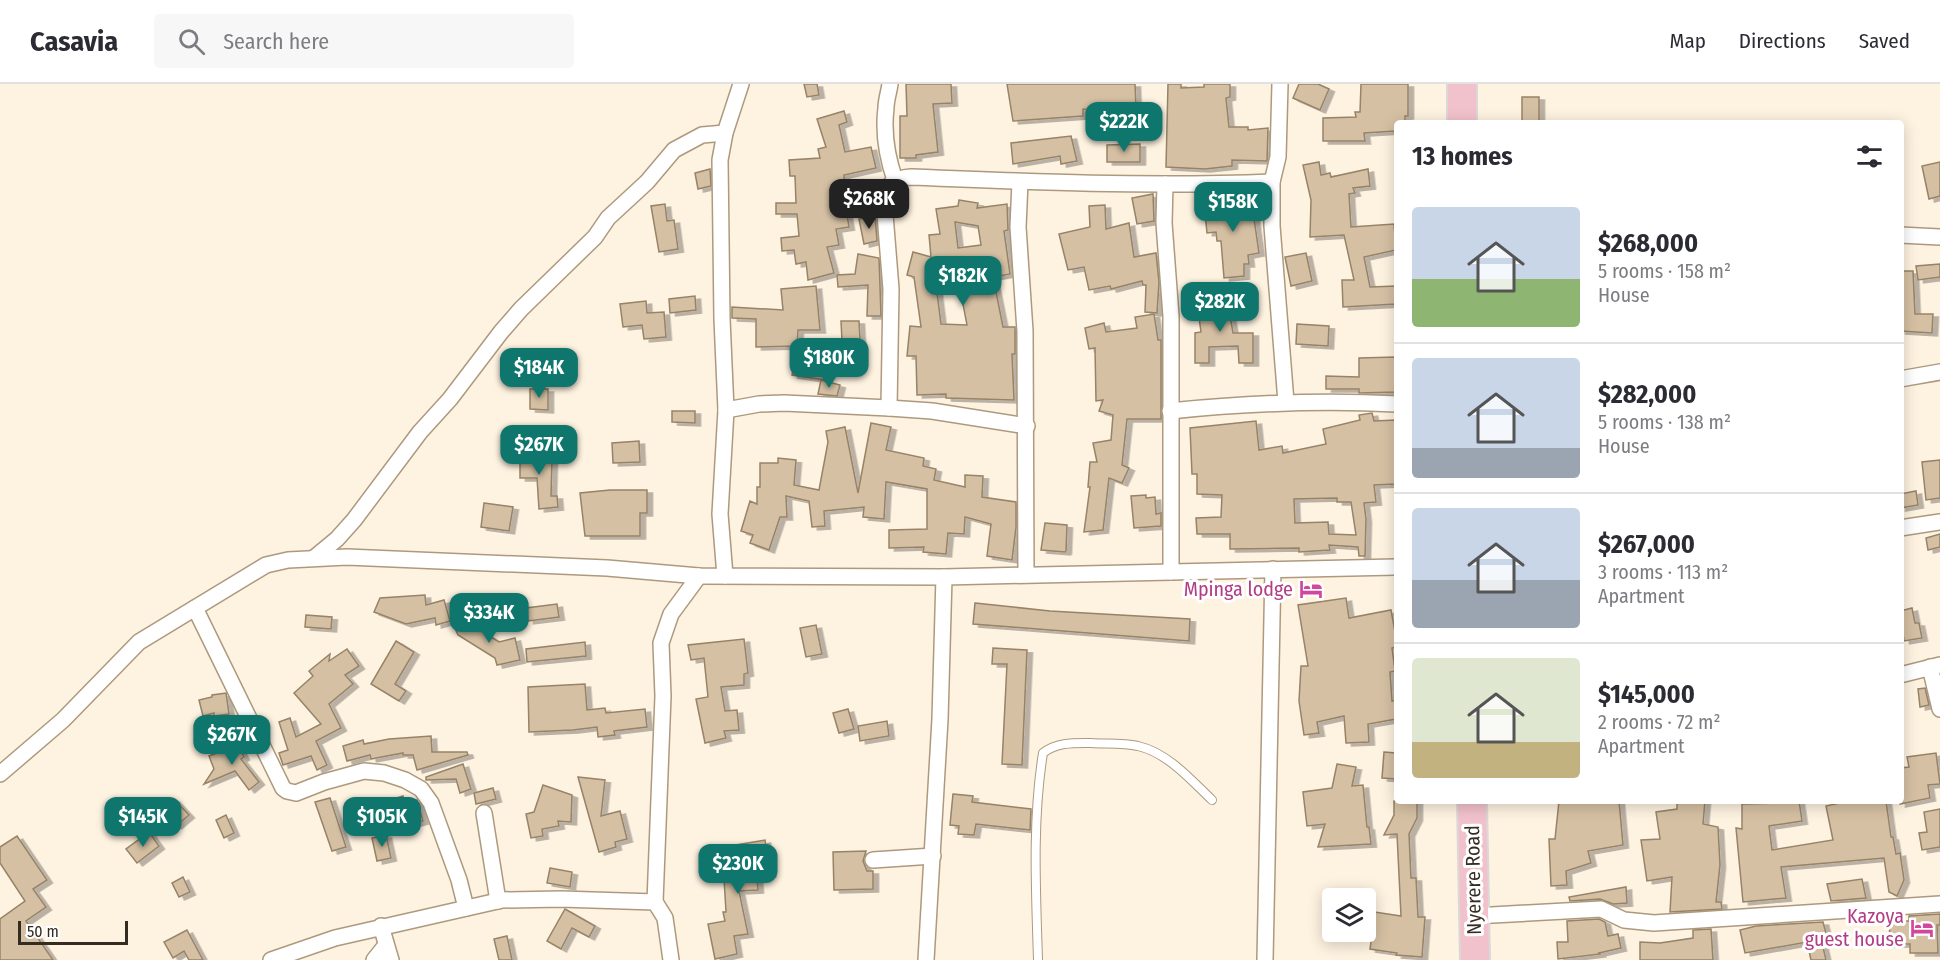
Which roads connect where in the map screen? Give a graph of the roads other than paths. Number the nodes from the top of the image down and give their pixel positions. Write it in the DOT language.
graph roads {
  1 [pos="741,84"];
  2 [pos="890,84"];
  3 [pos="1280,84"];
  4 [pos="1462,84"];
  5 [pos="1462,120"];
  6 [pos="725,133"];
  7 [pos="895,180"];
  8 [pos="1020,182"];
  9 [pos="1272,182"];
  10 [pos="1165,184"];
  11 [pos="1904,236"];
  12 [pos="1940,237"];
  13 [pos="1940,372"];
  14 [pos="1904,378"];
  15 [pos="1286,402"];
  16 [pos="1394,404"];
  17 [pos="889,408"];
  18 [pos="726,410"];
  19 [pos="1170,411"];
  20 [pos="1027,426"];
  21 [pos="1940,522"];
  22 [pos="1904,527"];
  23 [pos="314,558"];
  24 [pos="1394,567"];
  25 [pos="1273,569"];
  26 [pos="1171,572"];
  27 [pos="1026,575"];
  28 [pos="699,576"];
  29 [pos="725,576"];
  30 [pos="944,577"];
  31 [pos="195,608"];
  32 [pos="1935,666"];
  33 [pos="1904,674"];
  34 [pos="1940,709"];
  35 [pos="0,774"];
  36 [pos="1212,800"];
  37 [pos="1472,804"];
  38 [pos="484,813"];
  39 [pos="933,856"];
  40 [pos="873,860"];
  41 [pos="498,901"];
  42 [pos="655,902"];
  43 [pos="1940,904"];
  44 [pos="466,908"];
  45 [pos="1474,916"];
  46 [pos="381,926"];
  47 [pos="389,953"];
  48 [pos="271,960"];
  49 [pos="374,960"];
  50 [pos="671,960"];
  51 [pos="927,960"];
  52 [pos="1038,960"];
  53 [pos="1265,960"];
  54 [pos="1474,960"];
  1 -- 6 [label="street"];
  2 -- 7 [label="street"];
  3 -- 9 [label="street"];
  4 -- 5 [label="highway"];
  6 -- 18 [label="street"];
  6 -- 23 [label="street"];
  7 -- 8 [label="street"];
  7 -- 17 [label="street"];
  8 -- 10 [label="street"];
  8 -- 20 [label="street"];
  9 -- 10 [label="street"];
  9 -- 15 [label="street"];
  10 -- 19 [label="street"];
  11 -- 12 [label="street"];
  13 -- 14 [label="street"];
  15 -- 16 [label="street"];
  15 -- 19 [label="street"];
  17 -- 18 [label="street"];
  17 -- 20 [label="street"];
  18 -- 29 [label="street"];
  19 -- 26 [label="street"];
  20 -- 27 [label="street"];
  21 -- 22 [label="street"];
  23 -- 28 [label="street"];
  23 -- 31 [label="street"];
  24 -- 25 [label="street"];
  25 -- 26 [label="street"];
  25 -- 53 [label="street"];
  26 -- 27 [label="street"];
  27 -- 30 [label="street"];
  28 -- 29 [label="street"];
  28 -- 42 [label="street"];
  29 -- 30 [label="street"];
  30 -- 39 [label="street"];
  31 -- 35 [label="street"];
  31 -- 44 [label="street"];
  32 -- 33 [label="street"];
  32 -- 34 [label="street"];
  36 -- 52 [label="lane"];
  37 -- 45 [label="highway, Nyerere Road"];
  38 -- 41 [label="street"];
  39 -- 40 [label="street"];
  39 -- 51 [label="street"];
  41 -- 42 [label="street"];
  41 -- 44 [label="street"];
  42 -- 50 [label="street"];
  43 -- 45 [label="street"];
  44 -- 46 [label="street"];
  45 -- 54 [label="highway, Nyerere Road"];
  46 -- 47 [label="street"];
  46 -- 48 [label="street"];
  47 -- 49 [label="street"];
}
